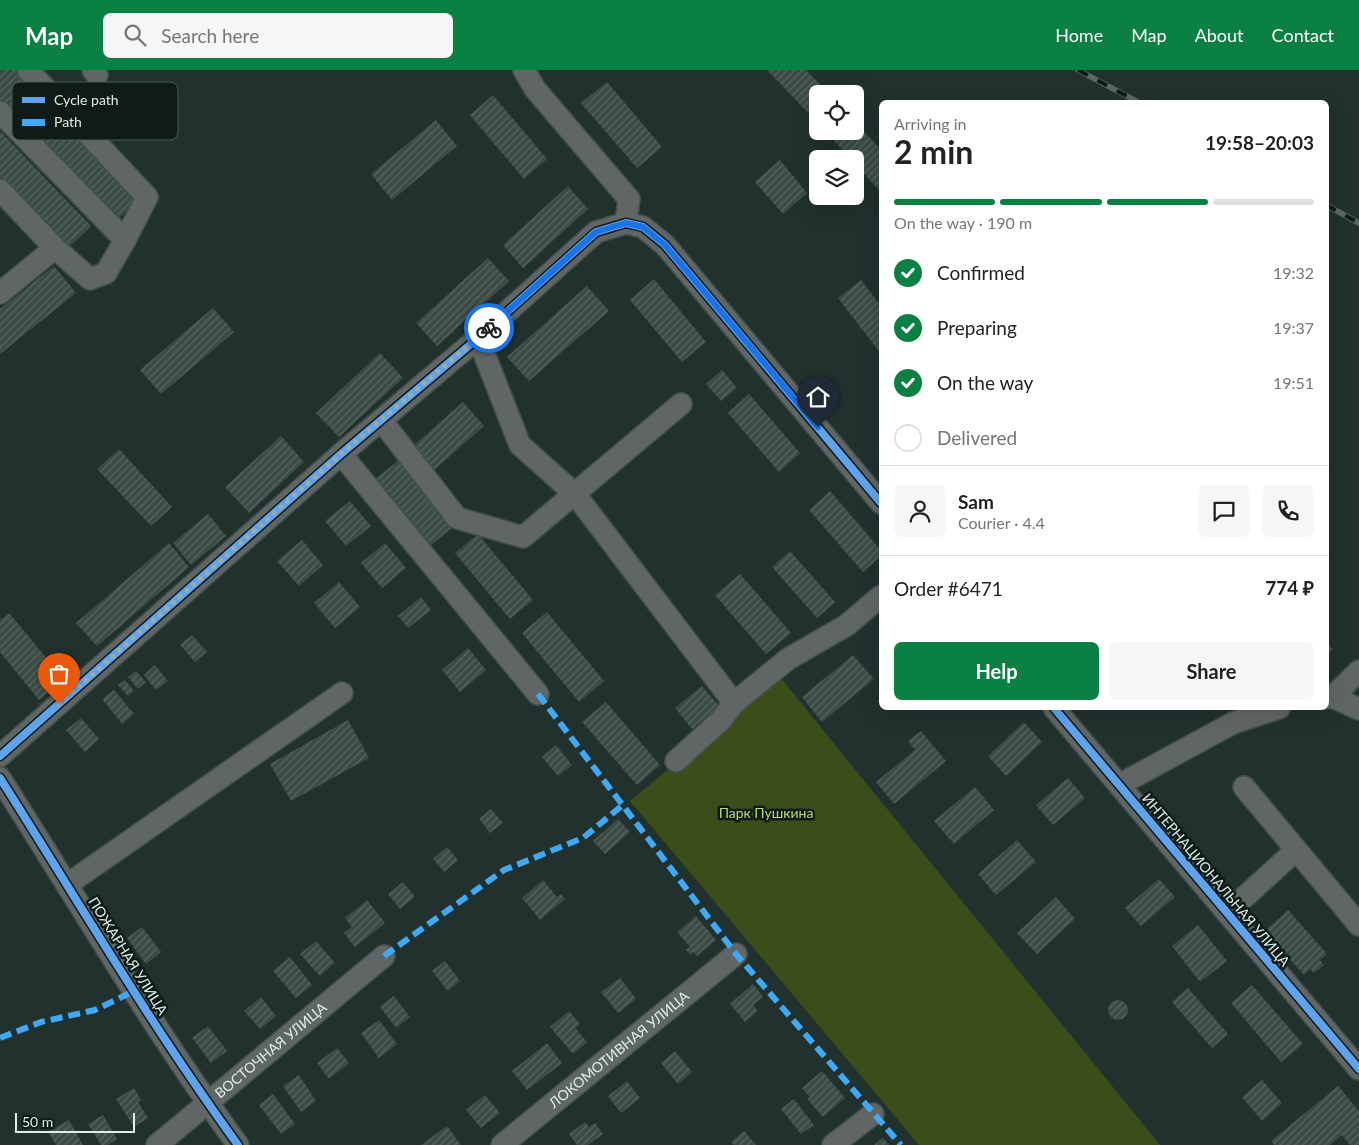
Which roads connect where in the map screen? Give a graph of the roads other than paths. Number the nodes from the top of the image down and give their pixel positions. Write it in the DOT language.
graph roads {
  1 [pos="28,70"];
  2 [pos="524,70"];
  3 [pos="39,82"];
  4 [pos="0,112"];
  5 [pos="12,124"];
  6 [pos="27,140"];
  7 [pos="93,140"];
  8 [pos="0,190"];
  9 [pos="626,223"];
  10 [pos="124,240"];
  11 [pos="55,248"];
  12 [pos="0,293"];
  13 [pos="478,338"];
  14 [pos="681,404"];
  15 [pos="381,420"];
  16 [pos="341,454"];
  17 [pos="575,494"];
  18 [pos="879,501"];
  19 [pos="879,598"];
  20 [pos="1359,671"];
  21 [pos="342,693"];
  22 [pos="538,694"];
  23 [pos="1329,697"];
  24 [pos="734,703"];
  25 [pos="1359,709"];
  26 [pos="1056,710"];
  27 [pos="1273,710"];
  28 [pos="0,756"];
  29 [pos="676,761"];
  30 [pos="0,778"];
  31 [pos="1119,785"];
  32 [pos="1244,787"];
  33 [pos="1296,850"];
  34 [pos="68,884"];
  35 [pos="1227,913"];
  36 [pos="1359,925"];
  37 [pos="736,954"];
  38 [pos="384,956"];
  39 [pos="1359,1069"];
  40 [pos="207,1102"];
  41 [pos="873,1114"];
  42 [pos="157,1145"];
  43 [pos="238,1145"];
  44 [pos="502,1145"];
  45 [pos="833,1145"];
  1 -- 3 [label="street"];
  2 -- 9 [label="street"];
  4 -- 5 [label="street"];
  6 -- 10 [label="street"];
  7 -- 10 [label="street"];
  8 -- 11 [label="street"];
  9 -- 13 [label="street"];
  9 -- 18 [label="street"];
  10 -- 11 [label="street"];
  11 -- 12 [label="street"];
  13 -- 15 [label="street"];
  13 -- 17 [label="street"];
  14 -- 17 [label="street"];
  15 -- 16 [label="street"];
  15 -- 17 [label="street"];
  16 -- 22 [label="street"];
  16 -- 28 [label="street"];
  17 -- 24 [label="street"];
  19 -- 24 [label="street"];
  20 -- 23 [label="street"];
  21 -- 34 [label="street"];
  23 -- 25 [label="street"];
  24 -- 29 [label="street"];
  26 -- 31 [label="street, ИНТЕРНАЦИОНАЛЬНАЯ УЛИЦА"];
  27 -- 31 [label="street"];
  30 -- 34 [label="street, ПОЖАРНАЯ УЛИЦА"];
  31 -- 35 [label="street, ИНТЕРНАЦИОНАЛЬНАЯ УЛИЦА"];
  32 -- 33 [label="street"];
  33 -- 35 [label="street"];
  33 -- 36 [label="street"];
  34 -- 40 [label="street, ПОЖАРНАЯ УЛИЦА"];
  35 -- 39 [label="street, ИНТЕРНАЦИОНАЛЬНАЯ УЛИЦА"];
  37 -- 44 [label="street, ЛОКОМОТИВНАЯ УЛИЦА"];
  38 -- 40 [label="street, ВОСТОЧНАЯ УЛИЦА"];
  40 -- 42 [label="street, ВОСТОЧНАЯ УЛИЦА"];
  40 -- 43 [label="street, ПОЖАРНАЯ УЛИЦА"];
  41 -- 45 [label="street"];
}
